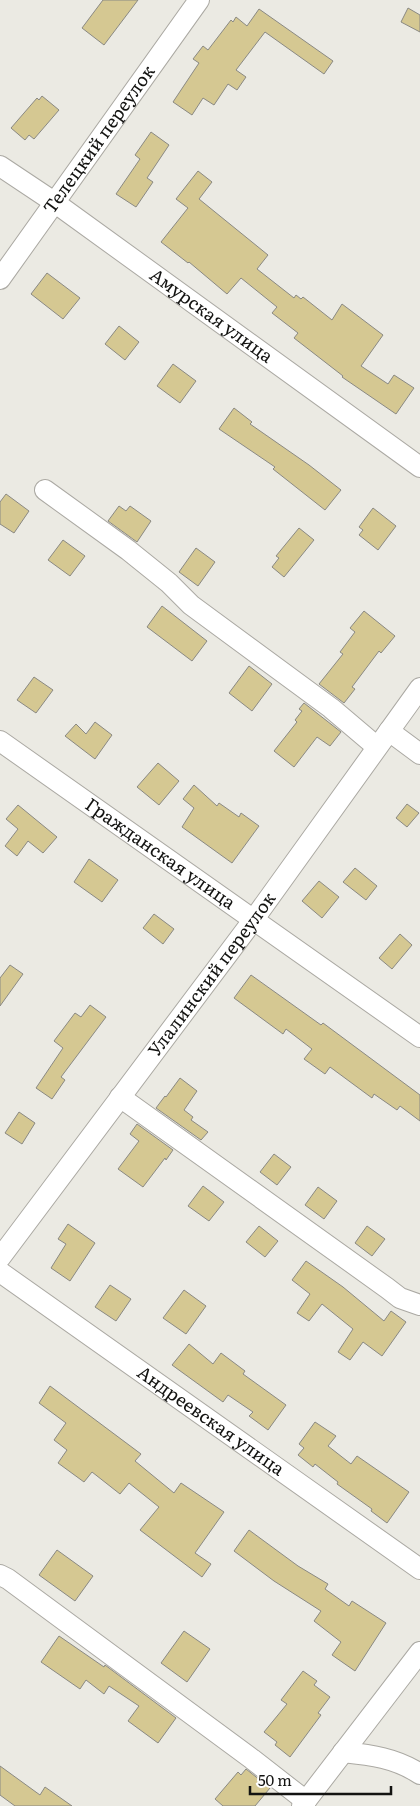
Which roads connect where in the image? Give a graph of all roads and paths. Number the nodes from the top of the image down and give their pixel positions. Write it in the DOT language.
graph roads {
  1 [pos="199,0"];
  2 [pos="0,166"];
  3 [pos="54,202"];
  4 [pos="0,279"];
  5 [pos="420,467"];
  6 [pos="45,490"];
  7 [pos="420,688"];
  8 [pos="389,731"];
  9 [pos="0,741"];
  10 [pos="377,747"];
  11 [pos="420,754"];
  12 [pos="254,920"];
  13 [pos="420,1037"];
  14 [pos="120,1097"];
  15 [pos="0,1258"];
  16 [pos="0,1272"];
  17 [pos="420,1305"];
  18 [pos="420,1568"];
  19 [pos="0,1575"];
  20 [pos="420,1652"];
  21 [pos="343,1752"];
  22 [pos="420,1774"];
  23 [pos="304,1804"];
  1 -- 3 [label="street, Телецкий переулок"];
  2 -- 3 [label="street, Амурская улица"];
  3 -- 4 [label="street, Телецкий переулок"];
  3 -- 5 [label="street, Амурская улица"];
  6 -- 10 [label="street"];
  7 -- 8 [label="street, Улалинский переулок"];
  8 -- 10 [label="street, Улалинский переулок"];
  8 -- 11 [label="street"];
  9 -- 12 [label="street, Гражданская улица"];
  10 -- 12 [label="street, Улалинский переулок"];
  12 -- 13 [label="street, Гражданская улица"];
  12 -- 14 [label="street, Улалинский переулок"];
  14 -- 15 [label="street, Улалинский переулок"];
  14 -- 17 [label="street"];
  16 -- 18 [label="street, Андреевская улица"];
  19 -- 23 [label="street"];
  20 -- 21 [label="street"];
  21 -- 22 [label="street"];
  21 -- 23 [label="street"];
}
